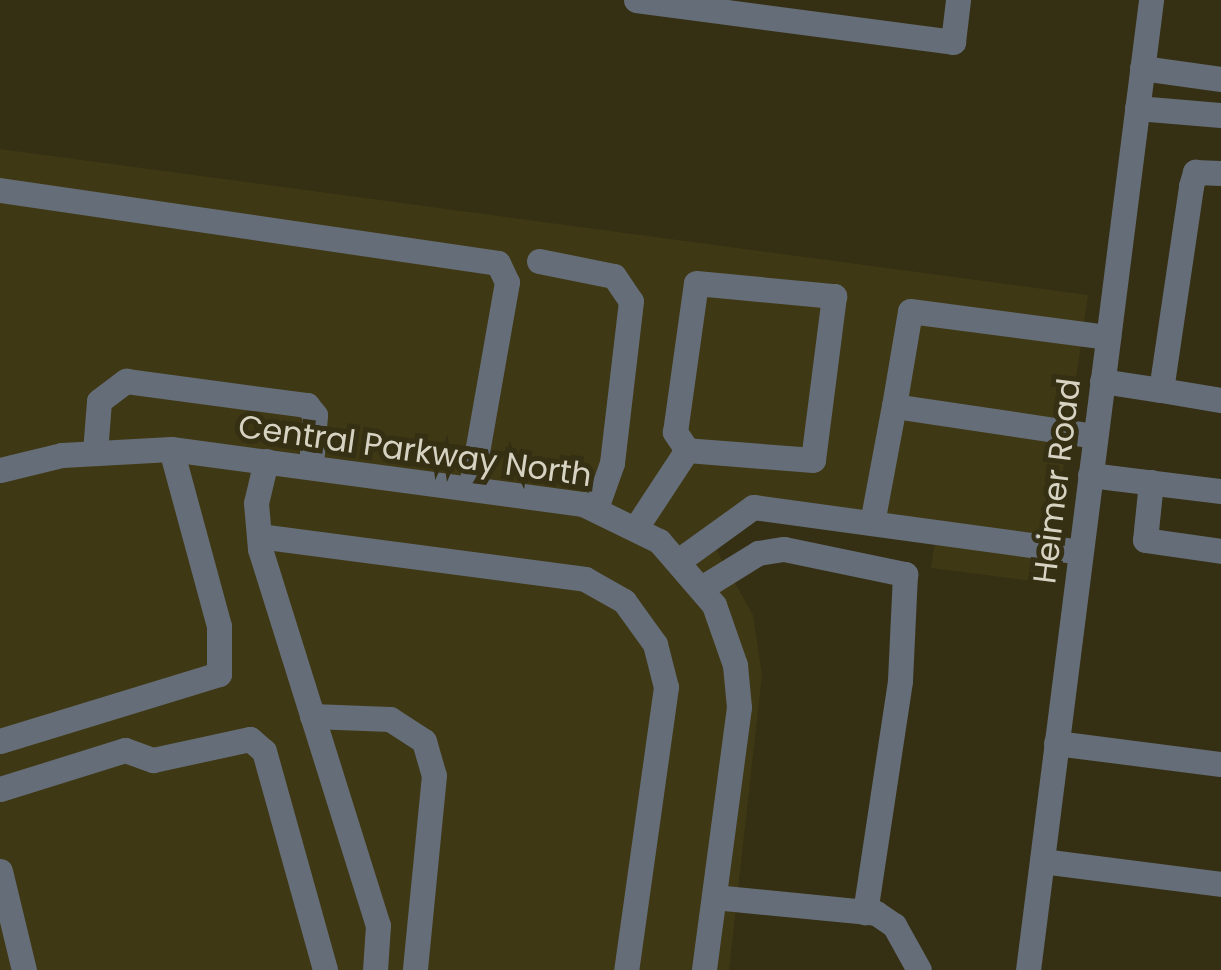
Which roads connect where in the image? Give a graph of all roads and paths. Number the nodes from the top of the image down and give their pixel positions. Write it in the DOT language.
graph roads {
  1 [pos="636,0"];
  2 [pos="958,0"];
  3 [pos="1152,0"];
  4 [pos="1142,68"];
  5 [pos="1221,80"];
  6 [pos="1137,108"];
  7 [pos="1221,115"];
  8 [pos="1221,173"];
  9 [pos="0,190"];
  10 [pos="539,261"];
  11 [pos="1108,338"];
  12 [pos="1102,382"];
  13 [pos="1161,390"];
  14 [pos="1221,400"];
  15 [pos="894,406"];
  16 [pos="1095,436"];
  17 [pos="171,449"];
  18 [pos="686,450"];
  19 [pos="95,452"];
  20 [pos="266,461"];
  21 [pos="312,466"];
  22 [pos="0,470"];
  23 [pos="1090,474"];
  24 [pos="1151,482"];
  25 [pos="471,486"];
  26 [pos="1221,491"];
  27 [pos="596,508"];
  28 [pos="872,523"];
  29 [pos="637,526"];
  30 [pos="259,536"];
  31 [pos="1080,552"];
  32 [pos="1221,552"];
  33 [pos="681,560"];
  34 [pos="703,587"];
  35 [pos="312,716"];
  36 [pos="0,741"];
  37 [pos="1056,743"];
  38 [pos="1221,764"];
  39 [pos="0,790"];
  40 [pos="1042,861"];
  41 [pos="0,872"];
  42 [pos="1221,884"];
  43 [pos="714,897"];
  44 [pos="865,912"];
  45 [pos="379,968"];
  46 [pos="24,970"];
  47 [pos="325,970"];
  48 [pos="415,970"];
  49 [pos="626,970"];
  50 [pos="704,970"];
  51 [pos="919,970"];
  52 [pos="1028,970"];
  1 -- 2 [label="street"];
  3 -- 4 [label="street, Heimer Road"];
  4 -- 5 [label="street"];
  4 -- 6 [label="street, Heimer Road"];
  6 -- 7 [label="street"];
  6 -- 11 [label="street, Heimer Road"];
  8 -- 13 [label="street"];
  9 -- 25 [label="street"];
  10 -- 27 [label="street"];
  11 -- 12 [label="street, Heimer Road"];
  11 -- 15 [label="street"];
  12 -- 13 [label="street"];
  12 -- 16 [label="street, Heimer Road"];
  13 -- 14 [label="street"];
  15 -- 16 [label="street"];
  15 -- 28 [label="street"];
  16 -- 23 [label="street, Heimer Road"];
  17 -- 19 [label="street, Central Parkway North"];
  17 -- 20 [label="street, Central Parkway North"];
  17 -- 36 [label="street"];
  18 -- 18 [label="street"];
  18 -- 29 [label="street"];
  19 -- 21 [label="street"];
  19 -- 22 [label="street, Central Parkway North"];
  20 -- 21 [label="street, Central Parkway North"];
  20 -- 30 [label="street"];
  21 -- 25 [label="street, Central Parkway North"];
  23 -- 24 [label="street"];
  23 -- 31 [label="street, Heimer Road"];
  24 -- 26 [label="street"];
  24 -- 32 [label="street"];
  25 -- 27 [label="street, Central Parkway North"];
  27 -- 29 [label="street, Central Parkway North"];
  28 -- 31 [label="street"];
  28 -- 33 [label="street"];
  29 -- 33 [label="street, Central Parkway North"];
  30 -- 35 [label="street"];
  30 -- 49 [label="street"];
  31 -- 37 [label="street, Heimer Road"];
  33 -- 34 [label="street, Central Parkway North"];
  34 -- 43 [label="street, Central Parkway North"];
  34 -- 44 [label="street"];
  35 -- 45 [label="street"];
  35 -- 48 [label="street"];
  37 -- 38 [label="street"];
  37 -- 40 [label="street, Heimer Road"];
  39 -- 47 [label="street"];
  40 -- 42 [label="street"];
  40 -- 52 [label="street, Heimer Road"];
  41 -- 46 [label="street"];
  43 -- 44 [label="street"];
  43 -- 50 [label="street, Central Parkway North"];
  44 -- 51 [label="street"];
}
